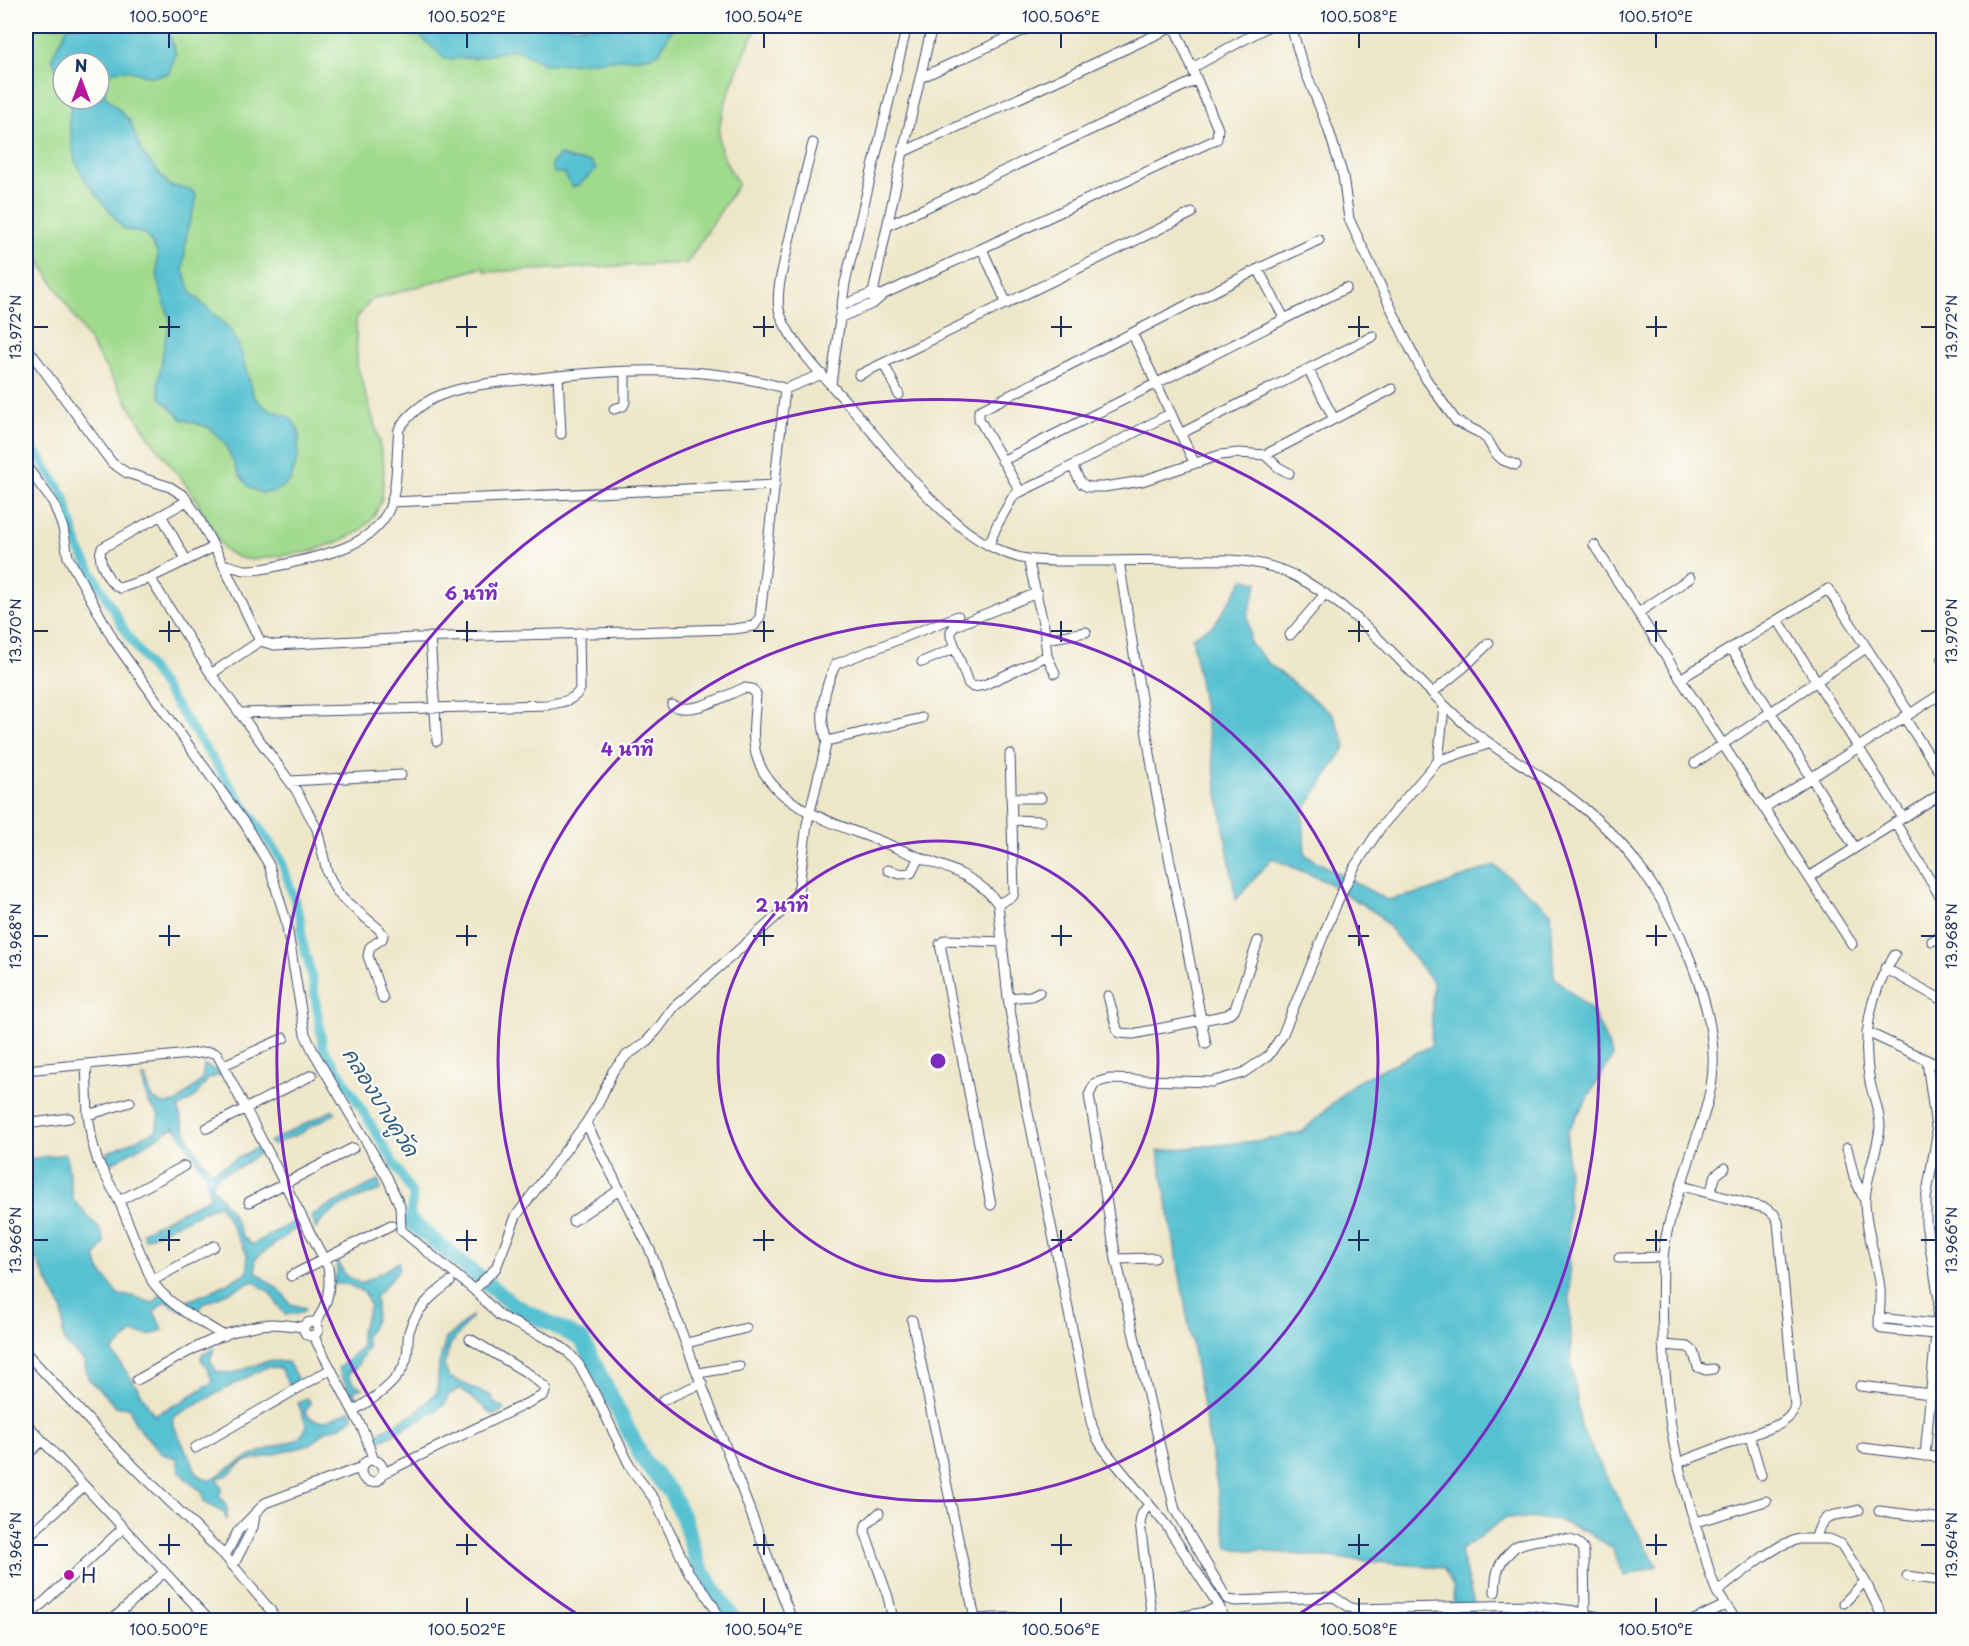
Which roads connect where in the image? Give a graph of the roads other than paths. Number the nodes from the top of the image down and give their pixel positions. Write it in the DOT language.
graph roads {
  1 [pos="907,26"];
  2 [pos="932,26"];
  3 [pos="1033,26"];
  4 [pos="1175,26"];
  5 [pos="1269,26"];
  6 [pos="1291,26"];
  7 [pos="1192,68"];
  8 [pos="920,78"];
  9 [pos="1196,80"];
  10 [pos="813,143"];
  11 [pos="903,152"];
  12 [pos="1192,213"];
  13 [pos="889,225"];
  14 [pos="1319,240"];
  15 [pos="982,249"];
  16 [pos="1258,269"];
  17 [pos="1346,288"];
  18 [pos="874,298"];
  19 [pos="1007,304"];
  20 [pos="841,306"];
  21 [pos="839,318"];
  22 [pos="1284,318"];
  23 [pos="1133,334"];
  24 [pos="1373,336"];
  25 [pos="26,346"];
  26 [pos="884,364"];
  27 [pos="1308,369"];
  28 [pos="625,372"];
  29 [pos="822,374"];
  30 [pos="859,375"];
  31 [pos="558,376"];
  32 [pos="1156,383"];
  33 [pos="831,384"];
  34 [pos="785,389"];
  35 [pos="1392,389"];
  36 [pos="899,395"];
  37 [pos="614,409"];
  38 [pos="1172,412"];
  39 [pos="1334,419"];
  40 [pos="1182,433"];
  41 [pos="561,434"];
  42 [pos="1264,455"];
  43 [pos="1002,461"];
  44 [pos="1194,462"];
  45 [pos="1516,465"];
  46 [pos="26,466"];
  47 [pos="1072,466"];
  48 [pos="1289,472"];
  49 [pos="775,485"];
  50 [pos="1017,493"];
  51 [pos="187,501"];
  52 [pos="392,502"];
  53 [pos="161,515"];
  54 [pos="989,545"];
  55 [pos="1594,545"];
  56 [pos="214,547"];
  57 [pos="186,560"];
  58 [pos="1028,560"];
  59 [pos="1119,561"];
  60 [pos="223,564"];
  61 [pos="150,578"];
  62 [pos="1690,578"];
  63 [pos="1037,593"];
  64 [pos="1325,594"];
  65 [pos="1638,613"];
  66 [pos="958,616"];
  67 [pos="1778,620"];
  68 [pos="1086,632"];
  69 [pos="579,633"];
  70 [pos="1290,635"];
  71 [pos="430,637"];
  72 [pos="1046,639"];
  73 [pos="260,641"];
  74 [pos="1489,643"];
  75 [pos="955,648"];
  76 [pos="1731,648"];
  77 [pos="1866,648"];
  78 [pos="1047,656"];
  79 [pos="922,662"];
  80 [pos="1054,673"];
  81 [pos="211,674"];
  82 [pos="1680,679"];
  83 [pos="1817,681"];
  84 [pos="1944,692"];
  85 [pos="1432,693"];
  86 [pos="672,705"];
  87 [pos="1444,706"];
  88 [pos="434,708"];
  89 [pos="1770,711"];
  90 [pos="240,713"];
  91 [pos="1907,715"];
  92 [pos="922,718"];
  93 [pos="437,741"];
  94 [pos="827,741"];
  95 [pos="1722,743"];
  96 [pos="1488,744"];
  97 [pos="1858,747"];
  98 [pos="1010,754"];
  99 [pos="1438,761"];
  100 [pos="1695,763"];
  101 [pos="401,775"];
  102 [pos="1811,777"];
  103 [pos="1944,778"];
  104 [pos="290,782"];
  105 [pos="1944,792"];
  106 [pos="1011,798"];
  107 [pos="1041,798"];
  108 [pos="1764,808"];
  109 [pos="807,811"];
  110 [pos="1012,820"];
  111 [pos="1899,820"];
  112 [pos="1041,821"];
  113 [pos="1855,848"];
  114 [pos="919,857"];
  115 [pos="888,870"];
  116 [pos="1809,877"];
  117 [pos="1944,903"];
  118 [pos="998,904"];
  119 [pos="1944,935"];
  120 [pos="1258,941"];
  121 [pos="1932,941"];
  122 [pos="1003,942"];
  123 [pos="1852,944"];
  124 [pos="1894,955"];
  125 [pos="1886,968"];
  126 [pos="1039,992"];
  127 [pos="1108,996"];
  128 [pos="1008,998"];
  129 [pos="383,999"];
  130 [pos="1944,1001"];
  131 [pos="1201,1019"];
  132 [pos="1867,1032"];
  133 [pos="284,1038"];
  134 [pos="1206,1044"];
  135 [pos="1927,1060"];
  136 [pos="86,1064"];
  137 [pos="224,1065"];
  138 [pos="1944,1068"];
  139 [pos="26,1070"];
  140 [pos="312,1075"];
  141 [pos="130,1102"];
  142 [pos="245,1107"];
  143 [pos="88,1115"];
  144 [pos="69,1118"];
  145 [pos="586,1123"];
  146 [pos="26,1124"];
  147 [pos="207,1128"];
  148 [pos="353,1148"];
  149 [pos="1847,1148"];
  150 [pos="184,1166"];
  151 [pos="1725,1168"];
  152 [pos="286,1183"];
  153 [pos="1682,1186"];
  154 [pos="619,1190"];
  155 [pos="1710,1193"];
  156 [pos="119,1201"];
  157 [pos="1865,1201"];
  158 [pos="249,1202"];
  159 [pos="991,1205"];
  160 [pos="573,1221"];
  161 [pos="391,1225"];
  162 [pos="214,1246"];
  163 [pos="1663,1257"];
  164 [pos="323,1258"];
  165 [pos="1116,1258"];
  166 [pos="1155,1258"];
  167 [pos="1619,1258"];
  168 [pos="291,1276"];
  169 [pos="152,1281"];
  170 [pos="450,1282"];
  171 [pos="476,1288"];
  172 [pos="912,1320"];
  173 [pos="315,1323"];
  174 [pos="303,1327"];
  175 [pos="746,1328"];
  176 [pos="1941,1330"];
  177 [pos="313,1335"];
  178 [pos="225,1336"];
  179 [pos="470,1339"];
  180 [pos="687,1342"];
  181 [pos="1663,1345"];
  182 [pos="26,1353"];
  183 [pos="740,1366"];
  184 [pos="330,1369"];
  185 [pos="1713,1369"];
  186 [pos="699,1373"];
  187 [pos="137,1380"];
  188 [pos="702,1383"];
  189 [pos="1860,1386"];
  190 [pos="1931,1394"];
  191 [pos="663,1400"];
  192 [pos="359,1407"];
  193 [pos="26,1423"];
  194 [pos="1750,1437"];
  195 [pos="42,1441"];
  196 [pos="195,1448"];
  197 [pos="1863,1448"];
  198 [pos="26,1456"];
  199 [pos="1925,1456"];
  200 [pos="1944,1458"];
  201 [pos="374,1461"];
  202 [pos="1678,1463"];
  203 [pos="362,1467"];
  204 [pos="382,1474"];
  205 [pos="1761,1475"];
  206 [pos="84,1486"];
  207 [pos="1766,1501"];
  208 [pos="1149,1504"];
  209 [pos="1860,1510"];
  210 [pos="1879,1511"];
  211 [pos="256,1513"];
  212 [pos="879,1513"];
  213 [pos="1944,1519"];
  214 [pos="1696,1522"];
  215 [pos="123,1528"];
  216 [pos="26,1538"];
  217 [pos="1816,1538"];
  218 [pos="225,1556"];
  219 [pos="233,1566"];
  220 [pos="164,1572"];
  221 [pos="1907,1576"];
  222 [pos="1865,1581"];
  223 [pos="1944,1581"];
  224 [pos="1495,1592"];
  225 [pos="1718,1592"];
  226 [pos="1844,1603"];
  227 [pos="1725,1605"];
  228 [pos="1219,1606"];
  229 [pos="1398,1608"];
  230 [pos="1361,1609"];
  231 [pos="1151,1612"];
  232 [pos="1585,1614"];
  233 [pos="26,1619"];
  234 [pos="206,1619"];
  235 [pos="893,1619"];
  236 [pos="975,1619"];
  237 [pos="112,1620"];
  238 [pos="275,1620"];
  239 [pos="720,1620"];
  240 [pos="792,1620"];
  241 [pos="860,1620"];
  242 [pos="1040,1620"];
  243 [pos="1160,1620"];
  244 [pos="1224,1620"];
  245 [pos="1361,1620"];
  246 [pos="1400,1620"];
  247 [pos="1611,1620"];
  248 [pos="1694,1620"];
  249 [pos="1736,1620"];
  250 [pos="1884,1620"];
  1 -- 20 [label="street"];
  2 -- 8 [label="street"];
  3 -- 8 [label="street"];
  4 -- 7 [label="street"];
  4 -- 11 [label="street"];
  5 -- 7 [label="street"];
  6 -- 45 [label="street"];
  7 -- 9 [label="street"];
  8 -- 11 [label="street"];
  9 -- 13 [label="street"];
  9 -- 15 [label="street"];
  10 -- 29 [label="street"];
  11 -- 13 [label="street"];
  12 -- 19 [label="street"];
  13 -- 18 [label="street"];
  14 -- 16 [label="street"];
  15 -- 18 [label="street"];
  15 -- 19 [label="street"];
  16 -- 22 [label="street"];
  16 -- 23 [label="street"];
  17 -- 22 [label="street"];
  18 -- 20 [label="street"];
  18 -- 21 [label="street"];
  19 -- 26 [label="street"];
  20 -- 21 [label="street"];
  21 -- 33 [label="street"];
  22 -- 32 [label="street"];
  23 -- 32 [label="street"];
  23 -- 43 [label="street"];
  24 -- 27 [label="street"];
  25 -- 51 [label="street"];
  26 -- 30 [label="street"];
  26 -- 36 [label="street"];
  27 -- 39 [label="street"];
  27 -- 40 [label="street"];
  28 -- 31 [label="street"];
  28 -- 34 [label="street"];
  28 -- 37 [label="street"];
  29 -- 33 [label="street"];
  29 -- 34 [label="street"];
  31 -- 41 [label="street"];
  31 -- 52 [label="street"];
  32 -- 38 [label="street"];
  32 -- 43 [label="street"];
  33 -- 54 [label="street"];
  34 -- 49 [label="street"];
  35 -- 39 [label="street"];
  38 -- 40 [label="street"];
  38 -- 47 [label="street"];
  39 -- 42 [label="street"];
  40 -- 44 [label="street"];
  42 -- 44 [label="street"];
  42 -- 48 [label="street"];
  43 -- 50 [label="street"];
  44 -- 47 [label="street"];
  46 -- 171 [label="street"];
  47 -- 50 [label="street"];
  49 -- 52 [label="street"];
  49 -- 69 [label="street"];
  50 -- 54 [label="street"];
  51 -- 53 [label="street"];
  51 -- 56 [label="street"];
  52 -- 60 [label="street"];
  53 -- 57 [label="street"];
  53 -- 61 [label="street"];
  54 -- 58 [label="street"];
  55 -- 65 [label="street"];
  56 -- 57 [label="street"];
  56 -- 60 [label="street"];
  57 -- 61 [label="street"];
  58 -- 59 [label="street"];
  58 -- 63 [label="street"];
  59 -- 64 [label="street"];
  59 -- 131 [label="street"];
  60 -- 73 [label="street"];
  61 -- 81 [label="street"];
  62 -- 65 [label="street"];
  63 -- 72 [label="street"];
  63 -- 75 [label="street"];
  64 -- 70 [label="street"];
  64 -- 85 [label="street"];
  65 -- 82 [label="street"];
  66 -- 94 [label="street"];
  67 -- 76 [label="street"];
  67 -- 77 [label="street"];
  67 -- 83 [label="street"];
  68 -- 72 [label="street"];
  69 -- 71 [label="street"];
  69 -- 88 [label="street"];
  71 -- 73 [label="street"];
  71 -- 88 [label="street"];
  72 -- 78 [label="street"];
  73 -- 81 [label="street"];
  74 -- 85 [label="street"];
  75 -- 78 [label="street"];
  75 -- 79 [label="street"];
  76 -- 82 [label="street"];
  76 -- 89 [label="street"];
  77 -- 83 [label="street"];
  77 -- 91 [label="street"];
  78 -- 80 [label="street"];
  81 -- 90 [label="street"];
  82 -- 95 [label="street"];
  83 -- 89 [label="street"];
  83 -- 97 [label="street"];
  84 -- 91 [label="street"];
  85 -- 87 [label="street"];
  86 -- 109 [label="street"];
  87 -- 96 [label="street"];
  87 -- 99 [label="street"];
  88 -- 90 [label="street"];
  88 -- 93 [label="street"];
  89 -- 95 [label="street"];
  89 -- 102 [label="street"];
  90 -- 104 [label="street"];
  91 -- 97 [label="street"];
  91 -- 103 [label="street"];
  92 -- 94 [label="street"];
  94 -- 109 [label="street"];
  95 -- 100 [label="street"];
  95 -- 108 [label="street"];
  96 -- 99 [label="street"];
  96 -- 153 [label="street"];
  97 -- 102 [label="street"];
  97 -- 111 [label="street"];
  98 -- 106 [label="street"];
  99 -- 165 [label="street"];
  101 -- 104 [label="street"];
  102 -- 108 [label="street"];
  102 -- 113 [label="street"];
  104 -- 129 [label="street"];
  105 -- 111 [label="street"];
  106 -- 107 [label="street"];
  106 -- 110 [label="street"];
  108 -- 116 [label="street"];
  109 -- 114 [label="street"];
  109 -- 145 [label="street"];
  110 -- 112 [label="street"];
  110 -- 118 [label="street"];
  111 -- 113 [label="street"];
  111 -- 117 [label="street"];
  113 -- 116 [label="street"];
  114 -- 115 [label="street"];
  114 -- 118 [label="street"];
  116 -- 123 [label="street"];
  118 -- 122 [label="street"];
  119 -- 121 [label="street"];
  120 -- 131 [label="street"];
  122 -- 128 [label="street"];
  122 -- 159 [label="street"];
  124 -- 125 [label="street"];
  125 -- 130 [label="street"];
  125 -- 132 [label="street"];
  126 -- 128 [label="street"];
  127 -- 131 [label="street"];
  128 -- 208 [label="street"];
  131 -- 134 [label="street"];
  132 -- 135 [label="street"];
  132 -- 157 [label="street"];
  133 -- 137 [label="street"];
  135 -- 138 [label="street"];
  135 -- 176 [label="street"];
  136 -- 137 [label="street"];
  136 -- 139 [label="street"];
  136 -- 143 [label="street"];
  137 -- 142 [label="street"];
  140 -- 142 [label="street"];
  141 -- 143 [label="street"];
  142 -- 147 [label="street"];
  142 -- 152 [label="street"];
  143 -- 156 [label="street"];
  144 -- 146 [label="street"];
  145 -- 154 [label="street"];
  145 -- 171 [label="street"];
  148 -- 152 [label="street"];
  149 -- 157 [label="street"];
  150 -- 156 [label="street"];
  151 -- 155 [label="street"];
  152 -- 158 [label="street"];
  152 -- 164 [label="street"];
  153 -- 155 [label="street"];
  153 -- 163 [label="street"];
  154 -- 160 [label="street"];
  154 -- 180 [label="street"];
  155 -- 194 [label="street"];
  156 -- 169 [label="street"];
  157 -- 176 [label="street"];
  161 -- 164 [label="street"];
  162 -- 169 [label="street"];
  163 -- 167 [label="street"];
  163 -- 181 [label="street"];
  164 -- 168 [label="street"];
  164 -- 173 [label="street"];
  165 -- 166 [label="street"];
  165 -- 230 [label="street"];
  169 -- 178 [label="street"];
  170 -- 192 [label="street"];
  171 -- 239 [label="street"];
  172 -- 236 [label="street"];
  173 -- 174 [label="street"];
  173 -- 177 [label="street"];
  174 -- 177 [label="street"];
  174 -- 178 [label="street"];
  175 -- 180 [label="street"];
  176 -- 190 [label="street"];
  177 -- 184 [label="street"];
  178 -- 187 [label="street"];
  179 -- 204 [label="street"];
  180 -- 186 [label="street"];
  181 -- 185 [label="street"];
  181 -- 202 [label="street"];
  182 -- 218 [label="street"];
  183 -- 186 [label="street"];
  184 -- 192 [label="street"];
  184 -- 196 [label="street"];
  186 -- 188 [label="street"];
  188 -- 191 [label="street"];
  188 -- 240 [label="street"];
  189 -- 190 [label="street"];
  190 -- 199 [label="street"];
  192 -- 201 [label="street"];
  193 -- 195 [label="street"];
  194 -- 202 [label="street"];
  194 -- 205 [label="street"];
  195 -- 198 [label="street"];
  195 -- 206 [label="street"];
  197 -- 199 [label="street"];
  199 -- 200 [label="street"];
  201 -- 203 [label="street"];
  201 -- 204 [label="street"];
  202 -- 214 [label="street"];
  203 -- 204 [label="street"];
  203 -- 211 [label="street"];
  206 -- 215 [label="street"];
  206 -- 216 [label="street"];
  207 -- 214 [label="street"];
  208 -- 228 [label="street"];
  208 -- 231 [label="street"];
  209 -- 217 [label="street"];
  210 -- 213 [label="street"];
  211 -- 218 [label="street"];
  211 -- 219 [label="street"];
  212 -- 235 [label="street"];
  214 -- 225 [label="street"];
  215 -- 220 [label="street"];
  215 -- 233 [label="street"];
  217 -- 222 [label="street"];
  217 -- 225 [label="street"];
  218 -- 219 [label="street"];
  219 -- 238 [label="street"];
  220 -- 234 [label="street"];
  220 -- 237 [label="street"];
  221 -- 223 [label="street"];
  222 -- 226 [label="street"];
  222 -- 250 [label="street"];
  224 -- 232 [label="street"];
  225 -- 227 [label="street"];
  227 -- 248 [label="street"];
  227 -- 249 [label="street"];
  228 -- 243 [label="street"];
  228 -- 244 [label="street"];
  229 -- 230 [label="street"];
  229 -- 232 [label="street"];
  229 -- 246 [label="street"];
  230 -- 245 [label="street"];
  232 -- 247 [label="street"];
  235 -- 236 [label="street"];
  235 -- 241 [label="street"];
  236 -- 242 [label="street"];
}
